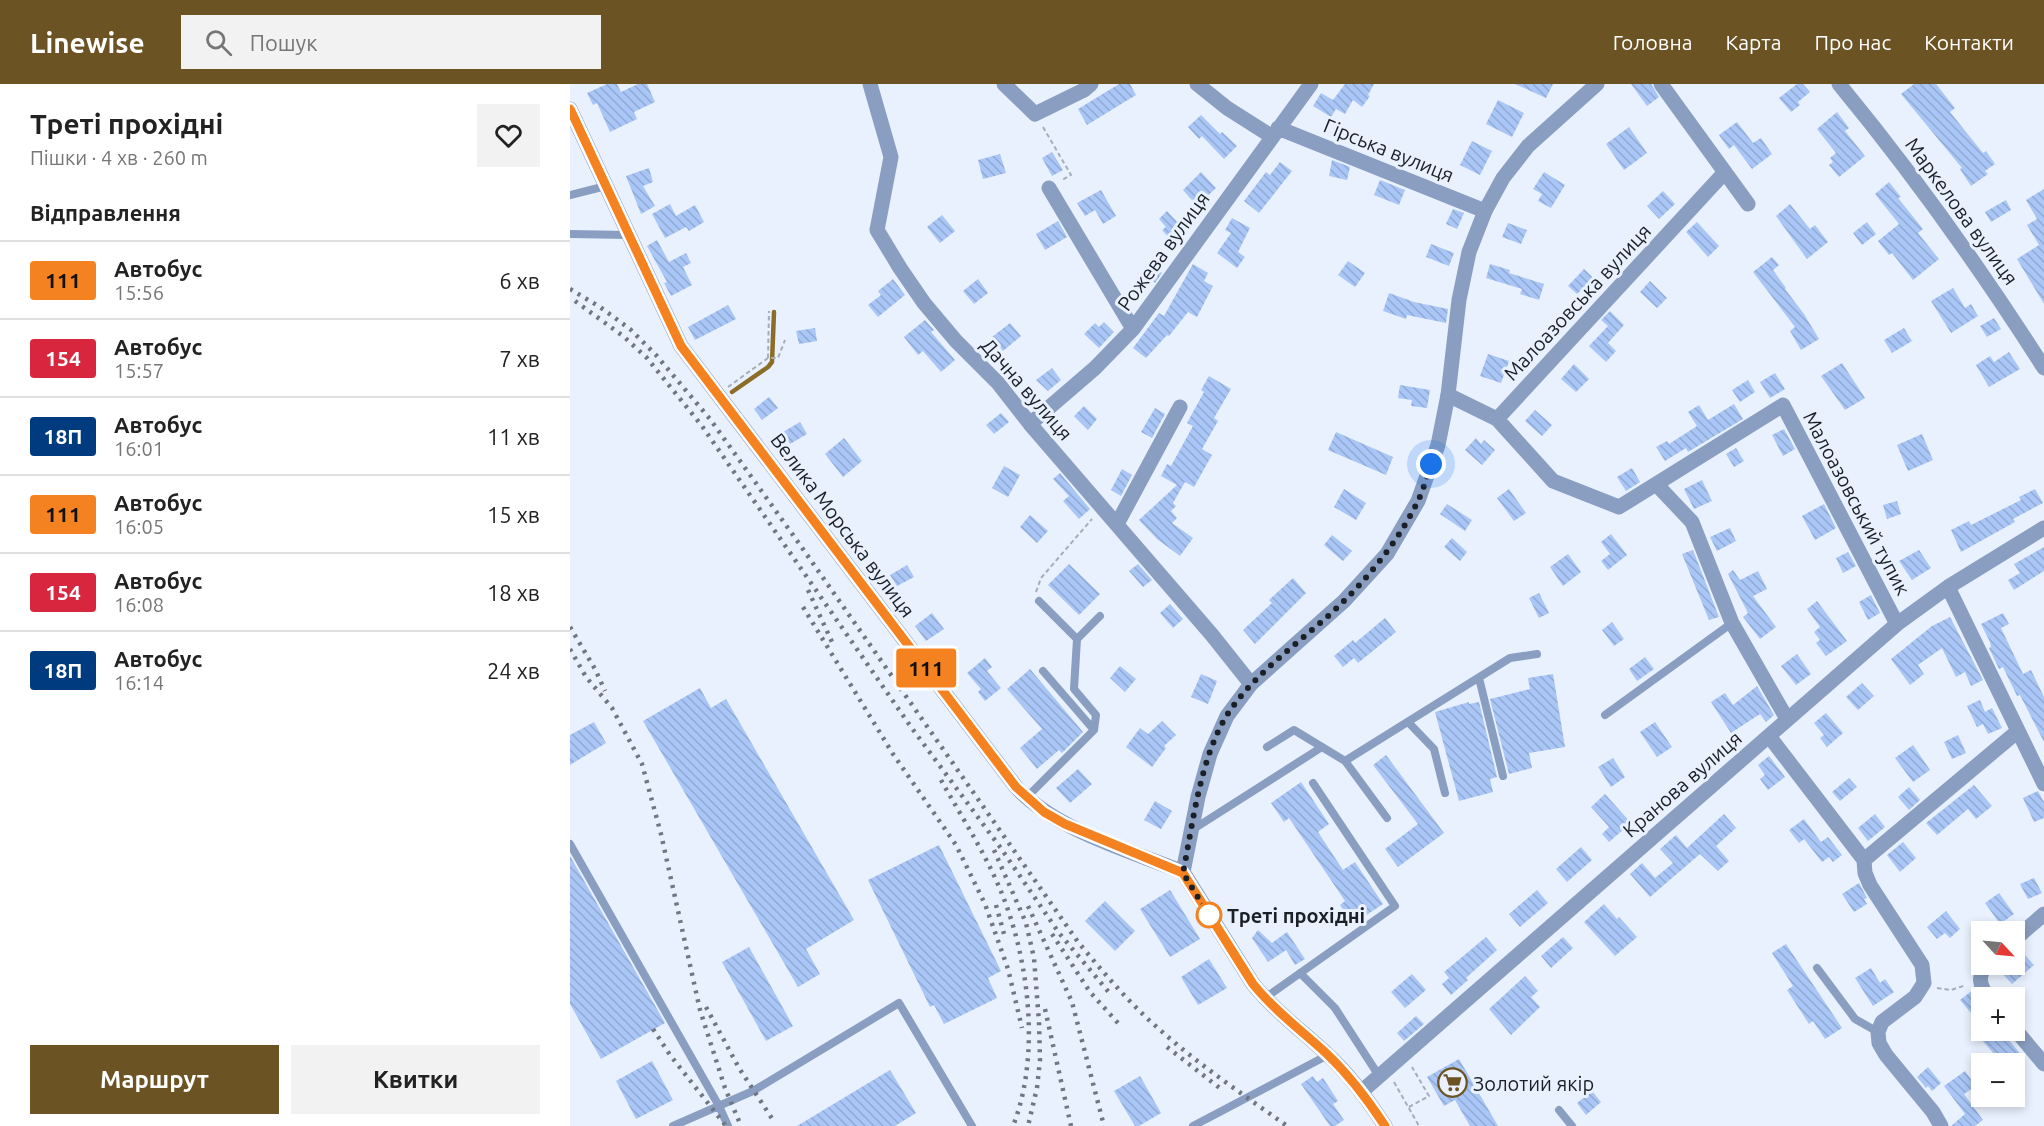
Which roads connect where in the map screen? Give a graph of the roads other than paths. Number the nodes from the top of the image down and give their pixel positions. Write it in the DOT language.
graph roads {
  1 [pos="870,84"];
  2 [pos="1004,84"];
  3 [pos="1091,84"];
  4 [pos="1197,84"];
  5 [pos="1311,84"];
  6 [pos="1597,84"];
  7 [pos="1661,84"];
  8 [pos="1839,84"];
  9 [pos="570,109"];
  10 [pos="1274,132"];
  11 [pos="1725,172"];
  12 [pos="606,186"];
  13 [pos="1049,188"];
  14 [pos="570,195"];
  15 [pos="1748,204"];
  16 [pos="1485,211"];
  17 [pos="570,234"];
  18 [pos="628,235"];
  19 [pos="1133,329"];
  20 [pos="2044,368"];
  21 [pos="1448,395"];
  22 [pos="1180,407"];
  23 [pos="1497,419"];
  24 [pos="1030,424"];
  25 [pos="1656,484"];
  26 [pos="1116,524"];
  27 [pos="2044,528"];
  28 [pos="1948,587"];
  29 [pos="1039,601"];
  30 [pos="1100,616"];
  31 [pos="1732,623"];
  32 [pos="1897,624"];
  33 [pos="1077,639"];
  34 [pos="1538,654"];
  35 [pos="1042,670"];
  36 [pos="1479,678"];
  37 [pos="1251,684"];
  38 [pos="1605,715"];
  39 [pos="1787,720"];
  40 [pos="1408,722"];
  41 [pos="1094,730"];
  42 [pos="2018,731"];
  43 [pos="1769,735"];
  44 [pos="1267,747"];
  45 [pos="1322,747"];
  46 [pos="1345,761"];
  47 [pos="1503,776"];
  48 [pos="1313,783"];
  49 [pos="2044,784"];
  50 [pos="1445,793"];
  51 [pos="1026,798"];
  52 [pos="1387,818"];
  53 [pos="1191,830"];
  54 [pos="570,844"];
  55 [pos="1864,860"];
  56 [pos="1183,873"];
  57 [pos="2044,914"];
  58 [pos="2025,930"];
  59 [pos="1817,968"];
  60 [pos="1300,973"];
  61 [pos="1264,998"];
  62 [pos="1878,1032"];
  63 [pos="2025,1041"];
  64 [pos="1328,1055"];
  65 [pos="2044,1064"];
  66 [pos="1383,1073"];
  67 [pos="1362,1092"];
  68 [pos="719,1106"];
  69 [pos="1559,1110"];
  70 [pos="673,1126"];
  71 [pos="728,1126"];
  72 [pos="972,1126"];
  73 [pos="1193,1126"];
  74 [pos="1385,1126"];
  75 [pos="1572,1126"];
  76 [pos="1941,1126"];
  1 -- 24 [label="street, Дачна вулиця"];
  2 -- 3 [label="street"];
  4 -- 10 [label="street, Гірська вулиця"];
  5 -- 10 [label="street, Рожева вулиця"];
  6 -- 16 [label="street"];
  7 -- 11 [label="street"];
  8 -- 20 [label="street, Маркелова вулиця"];
  9 -- 12 [label="street, Велика Морська вулиця"];
  10 -- 16 [label="street, Гірська вулиця"];
  10 -- 19 [label="street, Рожева вулиця"];
  11 -- 15 [label="street"];
  11 -- 23 [label="street, Малоазовська вулиця"];
  12 -- 14 [label="lane"];
  12 -- 18 [label="street, Велика Морська вулиця"];
  13 -- 19 [label="street"];
  16 -- 21 [label="street"];
  17 -- 18 [label="lane"];
  18 -- 51 [label="street, Велика Морська вулиця"];
  19 -- 24 [label="street, Рожева вулиця"];
  21 -- 23 [label="street"];
  21 -- 37 [label="street"];
  22 -- 26 [label="street"];
  23 -- 25 [label="street, Малоазовський тупик"];
  24 -- 26 [label="street, Дачна вулиця"];
  25 -- 31 [label="street"];
  25 -- 32 [label="street, Малоазовський тупик"];
  26 -- 37 [label="street, Дачна вулиця"];
  27 -- 28 [label="street, Кранова вулиця"];
  28 -- 32 [label="street, Кранова вулиця"];
  28 -- 42 [label="street"];
  29 -- 33 [label="lane"];
  30 -- 33 [label="lane"];
  31 -- 38 [label="lane"];
  31 -- 39 [label="street"];
  32 -- 39 [label="street, Кранова вулиця"];
  33 -- 41 [label="lane"];
  34 -- 36 [label="lane"];
  35 -- 41 [label="lane"];
  36 -- 40 [label="lane"];
  36 -- 47 [label="lane"];
  37 -- 53 [label="street"];
  39 -- 43 [label="street, Кранова вулиця"];
  40 -- 46 [label="lane"];
  40 -- 50 [label="lane"];
  41 -- 51 [label="lane"];
  42 -- 49 [label="street"];
  42 -- 55 [label="street"];
  43 -- 55 [label="street"];
  43 -- 66 [label="street, Кранова вулиця"];
  44 -- 45 [label="lane"];
  45 -- 46 [label="lane"];
  45 -- 53 [label="lane"];
  46 -- 52 [label="lane"];
  48 -- 60 [label="lane"];
  51 -- 56 [label="street, Велика Морська вулиця"];
  53 -- 56 [label="street"];
  54 -- 68 [label="lane"];
  55 -- 62 [label="street"];
  56 -- 61 [label="street"];
  57 -- 58 [label="street"];
  59 -- 62 [label="lane"];
  60 -- 61 [label="lane"];
  60 -- 66 [label="lane"];
  61 -- 64 [label="street"];
  62 -- 76 [label="street"];
  63 -- 65 [label="street"];
  64 -- 67 [label="street"];
  64 -- 73 [label="lane"];
  66 -- 67 [label="street, Кранова вулиця"];
  67 -- 74 [label="street"];
  68 -- 70 [label="lane"];
  68 -- 71 [label="lane"];
  68 -- 72 [label="lane"];
  69 -- 75 [label="lane"];
}
